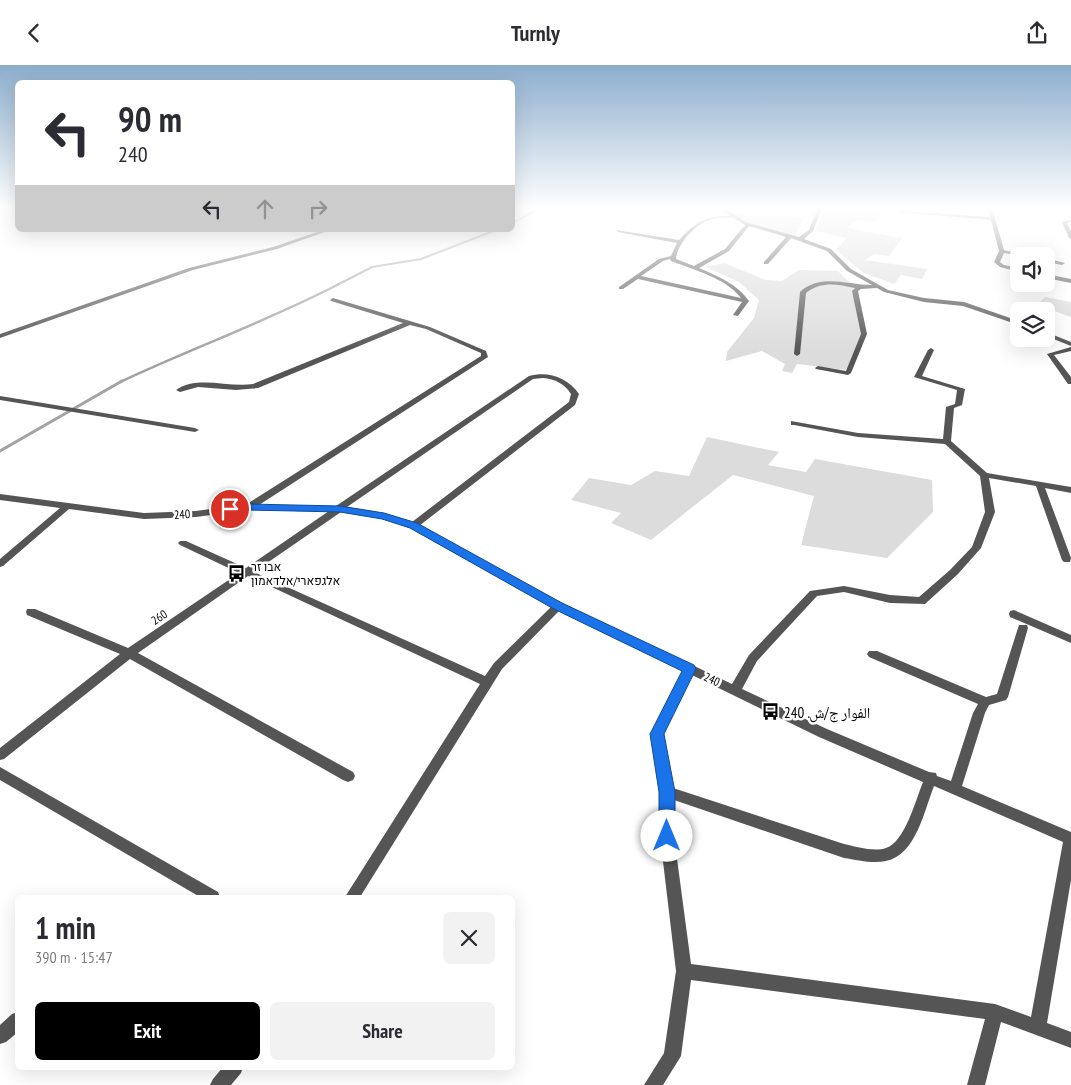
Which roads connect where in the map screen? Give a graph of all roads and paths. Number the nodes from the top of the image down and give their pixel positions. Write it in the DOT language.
graph roads {
  1 [pos="243,256"];
  2 [pos="717,256"];
  3 [pos="773,256"];
  4 [pos="835,256"];
  5 [pos="1000,256"];
  6 [pos="673,257"];
  7 [pos="1055,262"];
  8 [pos="766,263"];
  9 [pos="1062,263"];
  10 [pos="695,268"];
  11 [pos="1010,268"];
  12 [pos="637,277"];
  13 [pos="1055,278"];
  14 [pos="1071,281"];
  15 [pos="860,287"];
  16 [pos="878,287"];
  17 [pos="621,288"];
  18 [pos="332,300"];
  19 [pos="746,301"];
  20 [pos="736,315"];
  21 [pos="1010,320"];
  22 [pos="408,323"];
  23 [pos="0,336"];
  24 [pos="1055,338"];
  25 [pos="1071,344"];
  26 [pos="1071,349"];
  27 [pos="930,350"];
  28 [pos="797,354"];
  29 [pos="818,368"];
  30 [pos="1071,383"];
  31 [pos="180,391"];
  32 [pos="0,398"];
  33 [pos="794,423"];
  34 [pos="195,430"];
  35 [pos="947,442"];
  36 [pos="984,475"];
  37 [pos="1039,484"];
  38 [pos="1071,490"];
  39 [pos="0,497"];
  40 [pos="67,506"];
  41 [pos="248,507"];
  42 [pos="340,509"];
  43 [pos="413,526"];
  44 [pos="183,543"];
  45 [pos="1066,561"];
  46 [pos="0,564"];
  47 [pos="247,572"];
  48 [pos="558,606"];
  49 [pos="31,612"];
  50 [pos="1014,614"];
  51 [pos="1023,628"];
  52 [pos="1071,639"];
  53 [pos="129,653"];
  54 [pos="873,654"];
  55 [pos="690,669"];
  56 [pos="487,681"];
  57 [pos="735,690"];
  58 [pos="985,702"];
  59 [pos="0,755"];
  60 [pos="0,773"];
  61 [pos="348,776"];
  62 [pos="931,777"];
  63 [pos="955,788"];
  64 [pos="667,792"];
  65 [pos="1071,839"];
  66 [pos="210,895"];
  67 [pos="353,895"];
  68 [pos="684,971"];
  69 [pos="995,1011"];
  70 [pos="15,1022"];
  71 [pos="1038,1026"];
  72 [pos="0,1035"];
  73 [pos="1071,1040"];
  74 [pos="232,1070"];
  75 [pos="219,1085"];
  76 [pos="653,1085"];
  77 [pos="976,1085"];
  1 -- 23 [label="street"];
  2 -- 10 [label="street"];
  3 -- 8 [label="street"];
  4 -- 16 [label="street"];
  5 -- 11 [label="street"];
  6 -- 10 [label="street"];
  6 -- 12 [label="street"];
  7 -- 9 [label="street"];
  10 -- 19 [label="street"];
  12 -- 17 [label="street"];
  12 -- 19 [label="street"];
  13 -- 14 [label="street"];
  15 -- 16 [label="street"];
  15 -- 28 [label="street"];
  15 -- 29 [label="street"];
  16 -- 21 [label="street"];
  18 -- 22 [label="street"];
  19 -- 20 [label="street"];
  22 -- 31 [label="street"];
  22 -- 41 [label="street"];
  24 -- 25 [label="street"];
  26 -- 30 [label="street"];
  27 -- 35 [label="street"];
  32 -- 34 [label="street"];
  33 -- 35 [label="street"];
  35 -- 36 [label="street"];
  36 -- 37 [label="street"];
  36 -- 57 [label="street"];
  37 -- 38 [label="street"];
  37 -- 45 [label="street"];
  39 -- 40 [label="street, 240"];
  40 -- 41 [label="street, 240"];
  40 -- 46 [label="street"];
  41 -- 42 [label="street, 240"];
  42 -- 43 [label="street, 240"];
  42 -- 43 [label="street, 260"];
  42 -- 47 [label="street, 260"];
  43 -- 48 [label="street, 240"];
  44 -- 47 [label="street"];
  47 -- 53 [label="street, 260"];
  47 -- 56 [label="street"];
  48 -- 55 [label="street, 240"];
  48 -- 56 [label="street"];
  49 -- 53 [label="street"];
  50 -- 52 [label="street"];
  51 -- 58 [label="street"];
  53 -- 59 [label="street, 260"];
  53 -- 61 [label="street"];
  54 -- 58 [label="street"];
  55 -- 57 [label="street, 240"];
  55 -- 64 [label="street"];
  56 -- 67 [label="street"];
  57 -- 62 [label="street, 240"];
  58 -- 63 [label="street"];
  60 -- 66 [label="street"];
  62 -- 63 [label="street, 240"];
  62 -- 64 [label="street"];
  63 -- 65 [label="street, 240"];
  64 -- 68 [label="street"];
  65 -- 71 [label="street"];
  68 -- 69 [label="street"];
  68 -- 76 [label="street"];
  69 -- 71 [label="street"];
  69 -- 77 [label="street"];
  70 -- 72 [label="street"];
  71 -- 73 [label="street"];
  74 -- 75 [label="street"];
}
